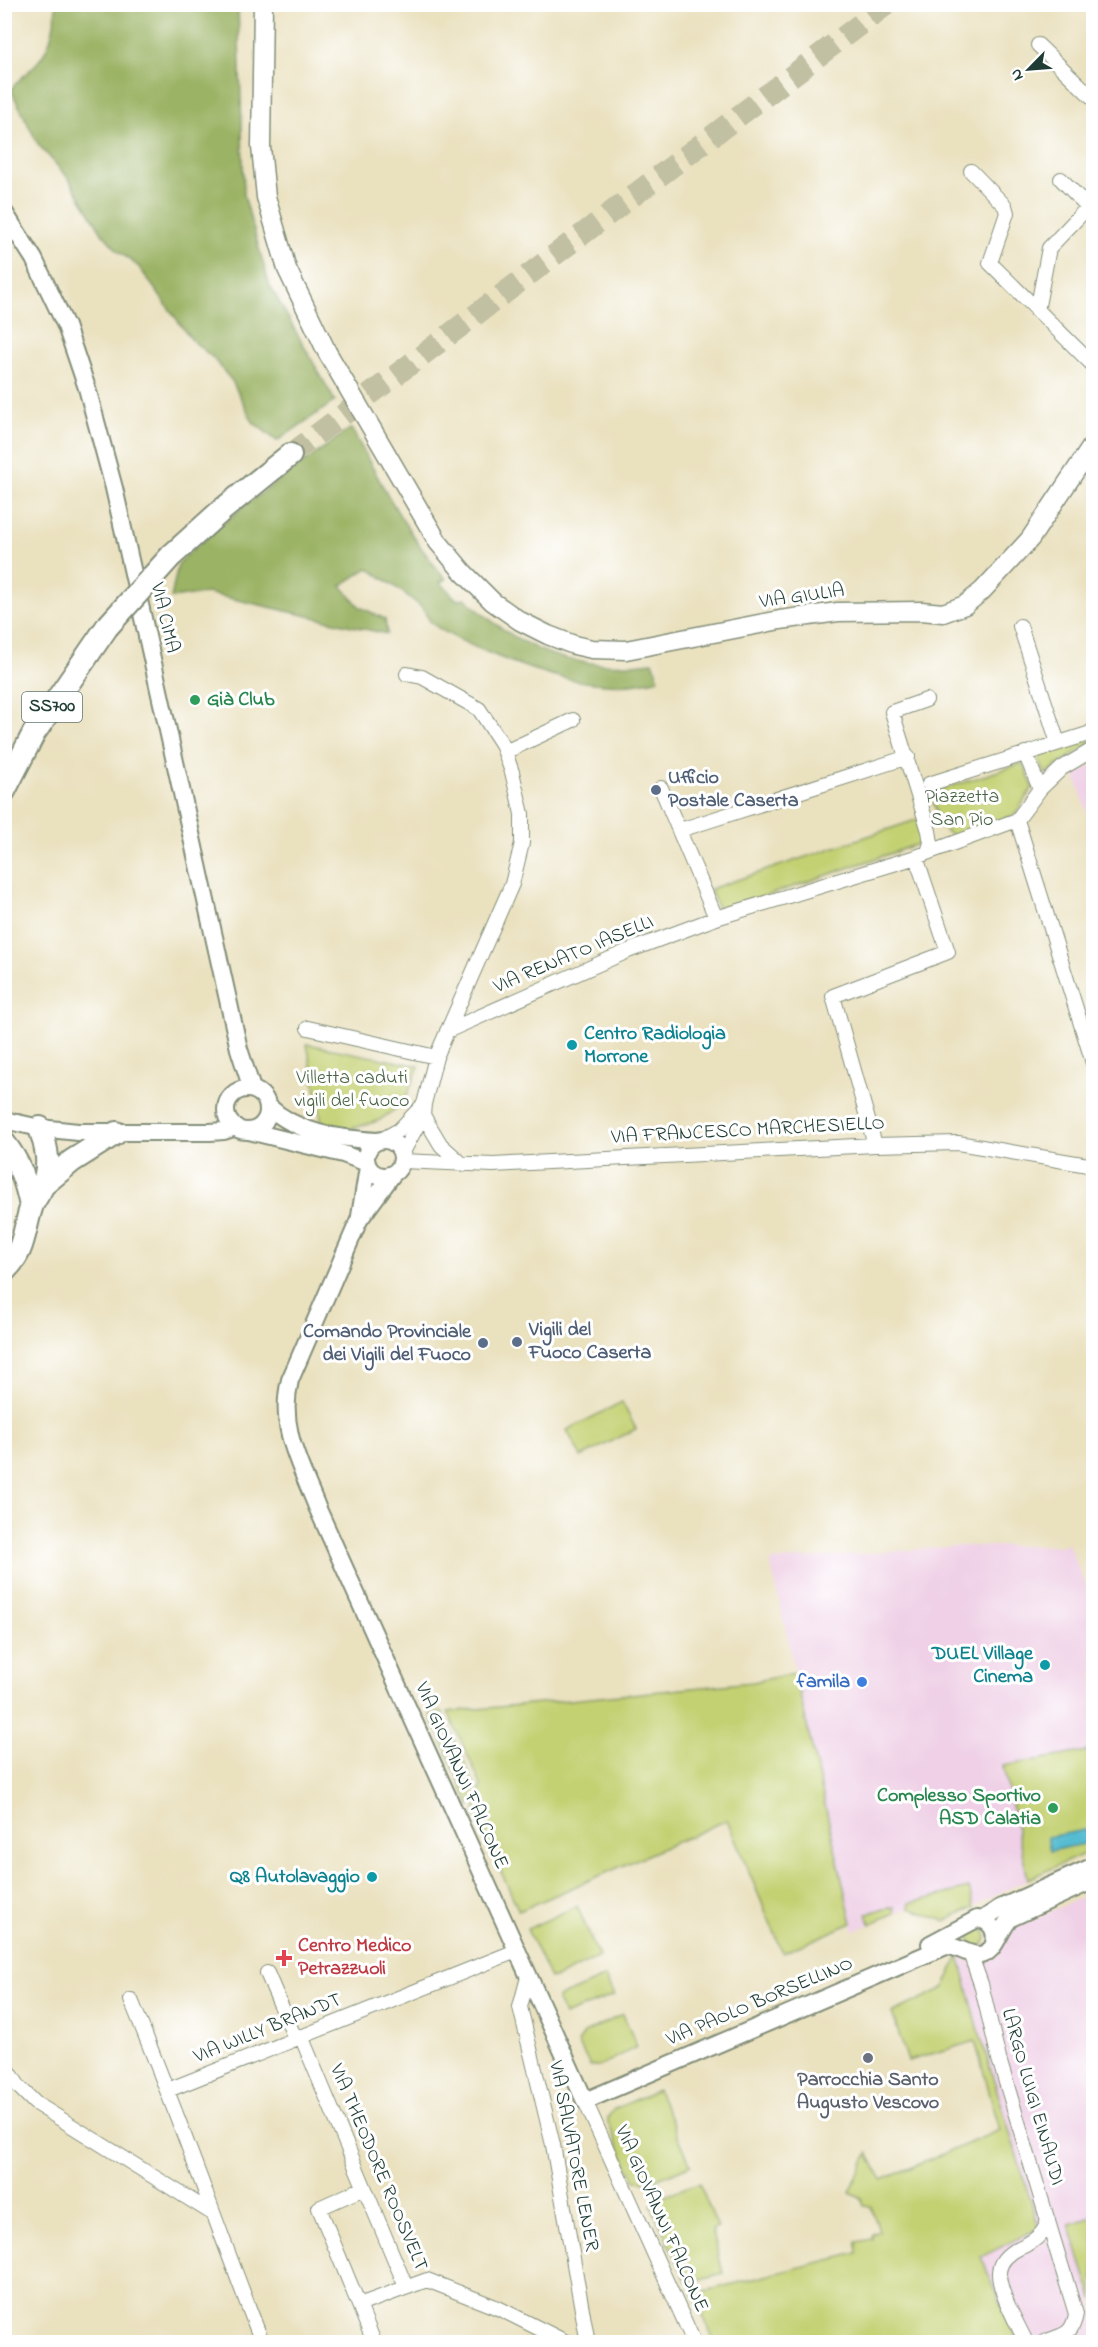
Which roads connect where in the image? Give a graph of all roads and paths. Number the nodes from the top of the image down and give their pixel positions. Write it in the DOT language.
graph roads {
  1 [pos="263,4"];
  2 [pos="1038,45"];
  3 [pos="1094,99"];
  4 [pos="971,171"];
  5 [pos="1061,179"];
  6 [pos="4,212"];
  7 [pos="1036,310"];
  8 [pos="1094,366"];
  9 [pos="1094,443"];
  10 [pos="290,455"];
  11 [pos="1020,626"];
  12 [pos="407,674"];
  13 [pos="926,700"];
  14 [pos="573,720"];
  15 [pos="1094,730"];
  16 [pos="1058,743"];
  17 [pos="1094,749"];
  18 [pos="505,752"];
  19 [pos="1025,753"];
  20 [pos="908,757"];
  21 [pos="914,779"];
  22 [pos="929,784"];
  23 [pos="661,788"];
  24 [pos="1040,789"];
  25 [pos="4,791"];
  26 [pos="1017,820"];
  27 [pos="680,830"];
  28 [pos="954,842"];
  29 [pos="922,854"];
  30 [pos="716,918"];
  31 [pos="308,1028"];
  32 [pos="447,1031"];
  33 [pos="239,1049"];
  34 [pos="436,1057"];
  35 [pos="1094,1066"];
  36 [pos="252,1089"];
  37 [pos="229,1102"];
  38 [pos="268,1106"];
  39 [pos="423,1109"];
  40 [pos="4,1119"];
  41 [pos="40,1128"];
  42 [pos="242,1129"];
  43 [pos="193,1131"];
  44 [pos="116,1133"];
  45 [pos="379,1140"];
  46 [pos="4,1143"];
  47 [pos="875,1145"];
  48 [pos="402,1157"];
  49 [pos="461,1163"];
  50 [pos="368,1165"];
  51 [pos="1094,1166"];
  52 [pos="392,1174"];
  53 [pos="34,1180"];
  54 [pos="359,1220"];
  55 [pos="4,1271"];
  56 [pos="1094,1866"];
  57 [pos="1094,1880"];
  58 [pos="982,1920"];
  59 [pos="959,1946"];
  60 [pos="993,1946"];
  61 [pos="516,1951"];
  62 [pos="267,1973"];
  63 [pos="528,1977"];
  64 [pos="981,1984"];
  65 [pos="131,2001"];
  66 [pos="298,2037"];
  67 [pos="4,2063"];
  68 [pos="168,2090"];
  69 [pos="582,2096"];
  70 [pos="364,2188"];
  71 [pos="212,2213"];
  72 [pos="1048,2220"];
  73 [pos="1029,2244"];
  74 [pos="1063,2270"];
  75 [pos="406,2287"];
  76 [pos="359,2305"];
  77 [pos="1019,2327"];
  78 [pos="1046,2342"];
  79 [pos="262,2343"];
  80 [pos="374,2343"];
  81 [pos="566,2343"];
  82 [pos="585,2343"];
  83 [pos="694,2343"];
  84 [pos="1026,2343"];
  1 -- 9 [label="main road, VIA GIULIA"];
  2 -- 3 [label="street"];
  4 -- 7 [label="street"];
  5 -- 7 [label="street"];
  6 -- 33 [label="street, VIA CIMA"];
  7 -- 8 [label="street"];
  10 -- 25 [label="highway, SS700, bridge"];
  11 -- 16 [label="street"];
  12 -- 18 [label="street"];
  13 -- 20 [label="street"];
  14 -- 18 [label="street"];
  15 -- 16 [label="street"];
  16 -- 19 [label="street"];
  17 -- 24 [label="street"];
  18 -- 32 [label="street"];
  19 -- 22 [label="street"];
  19 -- 24 [label="street"];
  20 -- 21 [label="street"];
  20 -- 27 [label="street"];
  21 -- 22 [label="street"];
  21 -- 29 [label="street"];
  22 -- 28 [label="street"];
  23 -- 27 [label="street"];
  24 -- 26 [label="street"];
  26 -- 28 [label="street, VIA RENATO IASELLI"];
  26 -- 35 [label="street"];
  27 -- 30 [label="street"];
  28 -- 29 [label="street, VIA RENATO IASELLI"];
  29 -- 30 [label="street, VIA RENATO IASELLI"];
  29 -- 47 [label="street"];
  30 -- 32 [label="street, VIA RENATO IASELLI"];
  31 -- 34 [label="street"];
  32 -- 34 [label="street"];
  33 -- 36 [label="street, VIA CIMA"];
  33 -- 37 [label="street, VIA CIMA"];
  34 -- 39 [label="street"];
  36 -- 37 [label="street"];
  36 -- 38 [label="street"];
  37 -- 42 [label="street"];
  37 -- 43 [label="street"];
  38 -- 42 [label="street"];
  38 -- 45 [label="street"];
  39 -- 45 [label="street"];
  39 -- 48 [label="street"];
  39 -- 49 [label="street"];
  40 -- 41 [label="street"];
  41 -- 44 [label="street"];
  41 -- 53 [label="highway"];
  42 -- 43 [label="street"];
  42 -- 50 [label="street"];
  43 -- 44 [label="street"];
  44 -- 53 [label="highway"];
  45 -- 48 [label="street"];
  45 -- 50 [label="street"];
  46 -- 53 [label="highway"];
  47 -- 49 [label="street, VIA FRANCESCO MARCHESIELLO"];
  47 -- 51 [label="street, VIA FRANCESCO MARCHESIELLO"];
  48 -- 49 [label="street, VIA FRANCESCO MARCHESIELLO"];
  48 -- 52 [label="street"];
  50 -- 52 [label="street"];
  50 -- 54 [label="street, VIA GIOVANNI FALCONE"];
  52 -- 54 [label="street, VIA GIOVANNI FALCONE"];
  53 -- 55 [label="highway"];
  54 -- 61 [label="street, VIA GIOVANNI FALCONE"];
  56 -- 58 [label="street"];
  57 -- 60 [label="street"];
  58 -- 59 [label="street"];
  58 -- 60 [label="street"];
  59 -- 60 [label="street"];
  59 -- 64 [label="street, LARGO LUIGI EINAUDI"];
  59 -- 69 [label="street, VIA PAOLO BORSELLINO"];
  60 -- 64 [label="street, LARGO LUIGI EINAUDI"];
  61 -- 63 [label="street, VIA GIOVANNI FALCONE"];
  61 -- 66 [label="street, VIA WILLY BRANDT"];
  62 -- 66 [label="street, VIA THEODORE ROOSVELT"];
  63 -- 69 [label="street, VIA GIOVANNI FALCONE"];
  63 -- 82 [label="street, VIA SALVATORE LENER"];
  64 -- 72 [label="street, LARGO LUIGI EINAUDI"];
  65 -- 68 [label="street"];
  66 -- 68 [label="street, VIA WILLY BRANDT"];
  66 -- 70 [label="street, VIA THEODORE ROOSVELT"];
  67 -- 71 [label="street"];
  68 -- 71 [label="street"];
  69 -- 83 [label="street, VIA GIOVANNI FALCONE"];
  70 -- 75 [label="street, VIA THEODORE ROOSVELT"];
  70 -- 76 [label="street"];
  71 -- 79 [label="street"];
  72 -- 73 [label="street"];
  72 -- 74 [label="street, LARGO LUIGI EINAUDI"];
  73 -- 74 [label="street"];
  73 -- 77 [label="street"];
  74 -- 78 [label="street"];
  75 -- 76 [label="street"];
  75 -- 81 [label="street, VIA THEODORE ROOSVELT"];
  76 -- 80 [label="street"];
  77 -- 78 [label="street"];
  77 -- 84 [label="street"];
}
